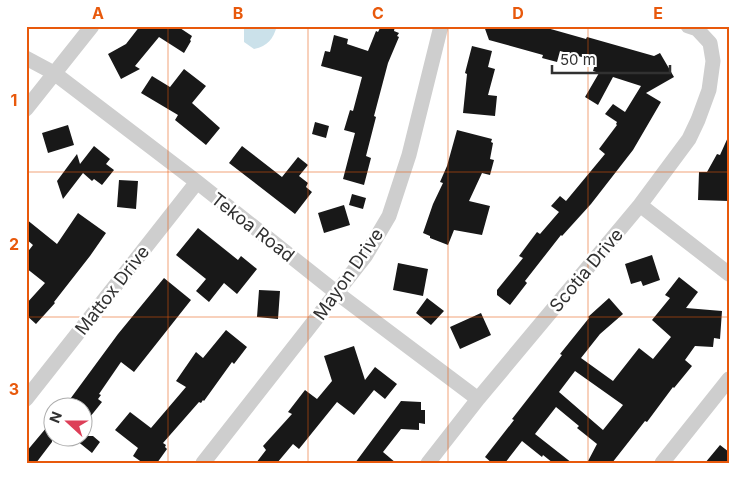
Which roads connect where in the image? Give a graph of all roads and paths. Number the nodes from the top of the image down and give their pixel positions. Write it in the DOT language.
graph roads {
  1 [pos="92,26"];
  2 [pos="441,26"];
  3 [pos="688,26"];
  4 [pos="26,58"];
  5 [pos="54,73"];
  6 [pos="26,109"];
  7 [pos="197,182"];
  8 [pos="640,205"];
  9 [pos="729,274"];
  10 [pos="337,293"];
  11 [pos="729,379"];
  12 [pos="26,399"];
  13 [pos="478,399"];
  14 [pos="204,463"];
  15 [pos="428,463"];
  16 [pos="662,463"];
  1 -- 5 [label="street"];
  2 -- 10 [label="street, Mayon Drive"];
  3 -- 8 [label="street, Scotia Drive"];
  4 -- 5 [label="street, Tekoa Road"];
  5 -- 6 [label="street"];
  5 -- 7 [label="street, Tekoa Road"];
  7 -- 10 [label="street, Tekoa Road"];
  7 -- 12 [label="street, Mattox Drive"];
  8 -- 9 [label="street"];
  8 -- 13 [label="street, Scotia Drive"];
  10 -- 13 [label="street, Tekoa Road"];
  10 -- 14 [label="street, Mayon Drive"];
  11 -- 16 [label="street"];
  13 -- 15 [label="street, Scotia Drive"];
}
